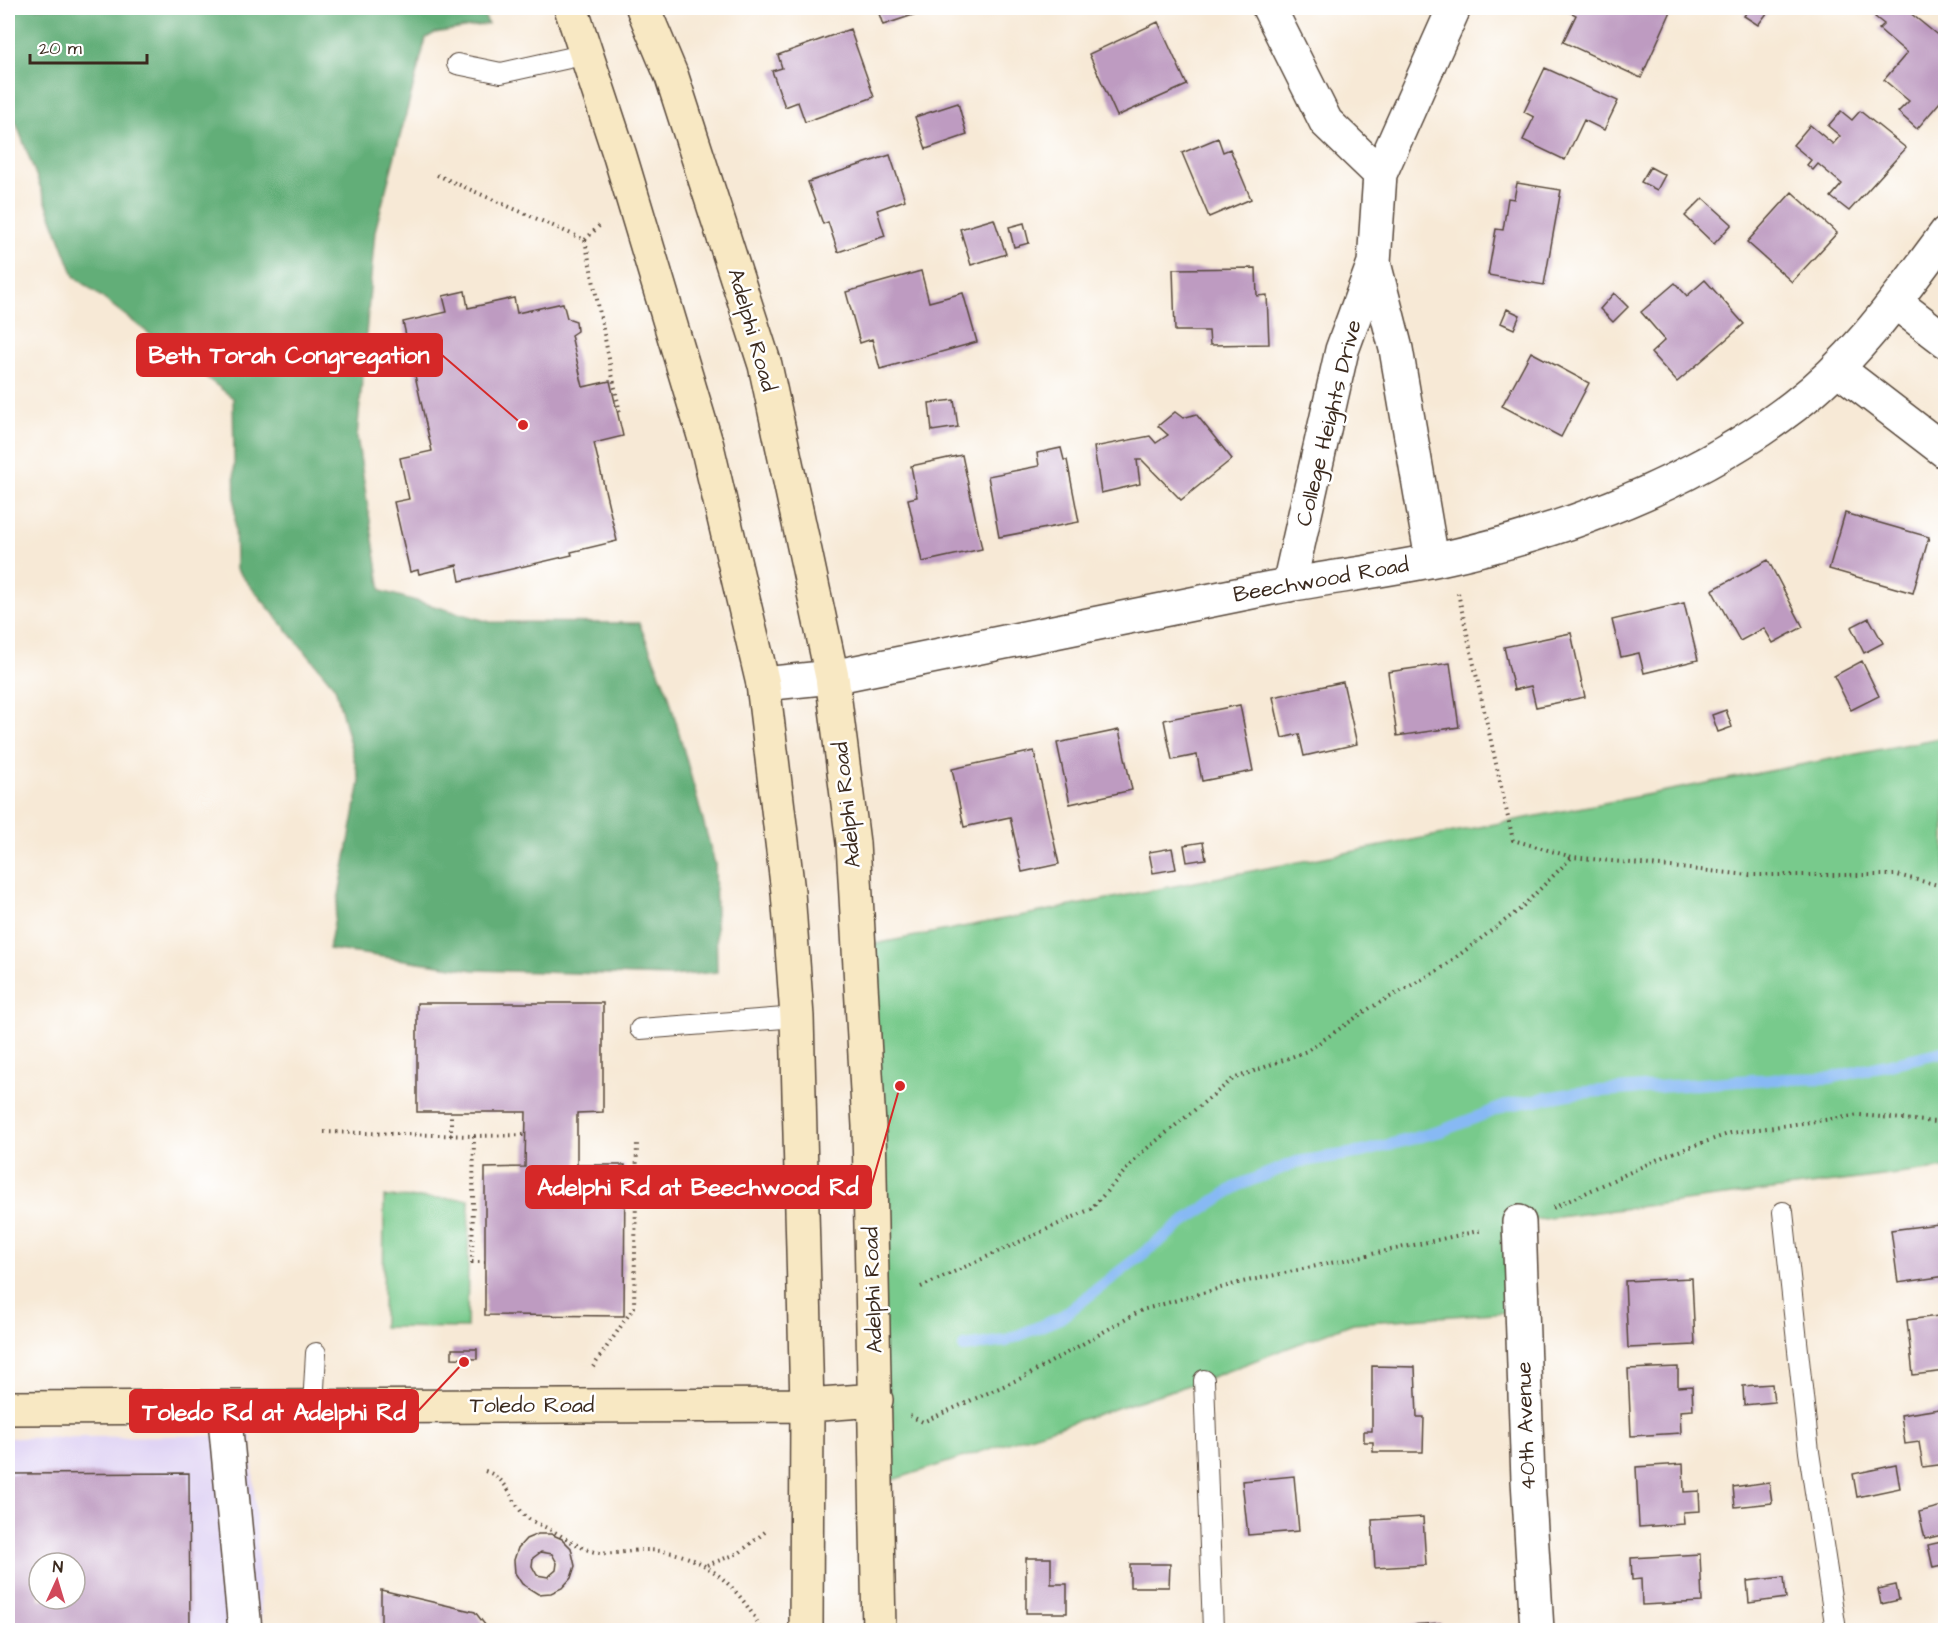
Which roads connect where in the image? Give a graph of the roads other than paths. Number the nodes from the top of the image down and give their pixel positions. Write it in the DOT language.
graph roads {
  1 [pos="571,8"];
  2 [pos="643,8"];
  3 [pos="1269,8"];
  4 [pos="1454,8"];
  5 [pos="587,54"];
  6 [pos="457,64"];
  7 [pos="1380,174"];
  8 [pos="1946,233"];
  9 [pos="1374,263"];
  10 [pos="1895,302"];
  11 [pos="1946,341"];
  12 [pos="1838,369"];
  13 [pos="1946,452"];
  14 [pos="1432,560"];
  15 [pos="1289,585"];
  16 [pos="832,677"];
  17 [pos="763,684"];
  18 [pos="797,1017"];
  19 [pos="640,1029"];
  20 [pos="1783,1212"];
  21 [pos="1519,1222"];
  22 [pos="316,1353"];
  23 [pos="1204,1380"];
  24 [pos="876,1400"];
  25 [pos="807,1405"];
  26 [pos="313,1407"];
  27 [pos="8,1408"];
  28 [pos="224,1409"];
  29 [pos="245,1630"];
  30 [pos="806,1630"];
  31 [pos="879,1630"];
  32 [pos="1213,1630"];
  33 [pos="1537,1630"];
  34 [pos="1836,1630"];
  1 -- 5 [label="main road"];
  2 -- 16 [label="main road, Adelphi Road"];
  3 -- 7 [label="street"];
  4 -- 7 [label="street, College Heights Drive"];
  5 -- 6 [label="lane"];
  5 -- 17 [label="main road"];
  7 -- 9 [label="street, College Heights Drive"];
  8 -- 10 [label="street, Beechwood Road"];
  9 -- 14 [label="street, College Heights Drive"];
  9 -- 15 [label="street, College Heights Drive"];
  10 -- 11 [label="street"];
  10 -- 12 [label="street, Beechwood Road"];
  12 -- 13 [label="street"];
  12 -- 14 [label="street, Beechwood Road"];
  14 -- 15 [label="street, Beechwood Road"];
  15 -- 16 [label="street, Beechwood Road"];
  16 -- 17 [label="street, Beechwood Road"];
  16 -- 24 [label="main road, Adelphi Road"];
  17 -- 18 [label="main road"];
  18 -- 19 [label="lane"];
  18 -- 25 [label="main road"];
  20 -- 34 [label="lane"];
  21 -- 33 [label="street, 40th Avenue"];
  22 -- 26 [label="lane"];
  23 -- 32 [label="lane"];
  24 -- 25 [label="main road, Toledo Road"];
  24 -- 31 [label="main road, Adelphi Road"];
  25 -- 26 [label="main road, Toledo Road"];
  25 -- 30 [label="main road"];
  26 -- 28 [label="main road, Toledo Road"];
  27 -- 28 [label="main road, Toledo Road"];
  28 -- 29 [label="street"];
}
